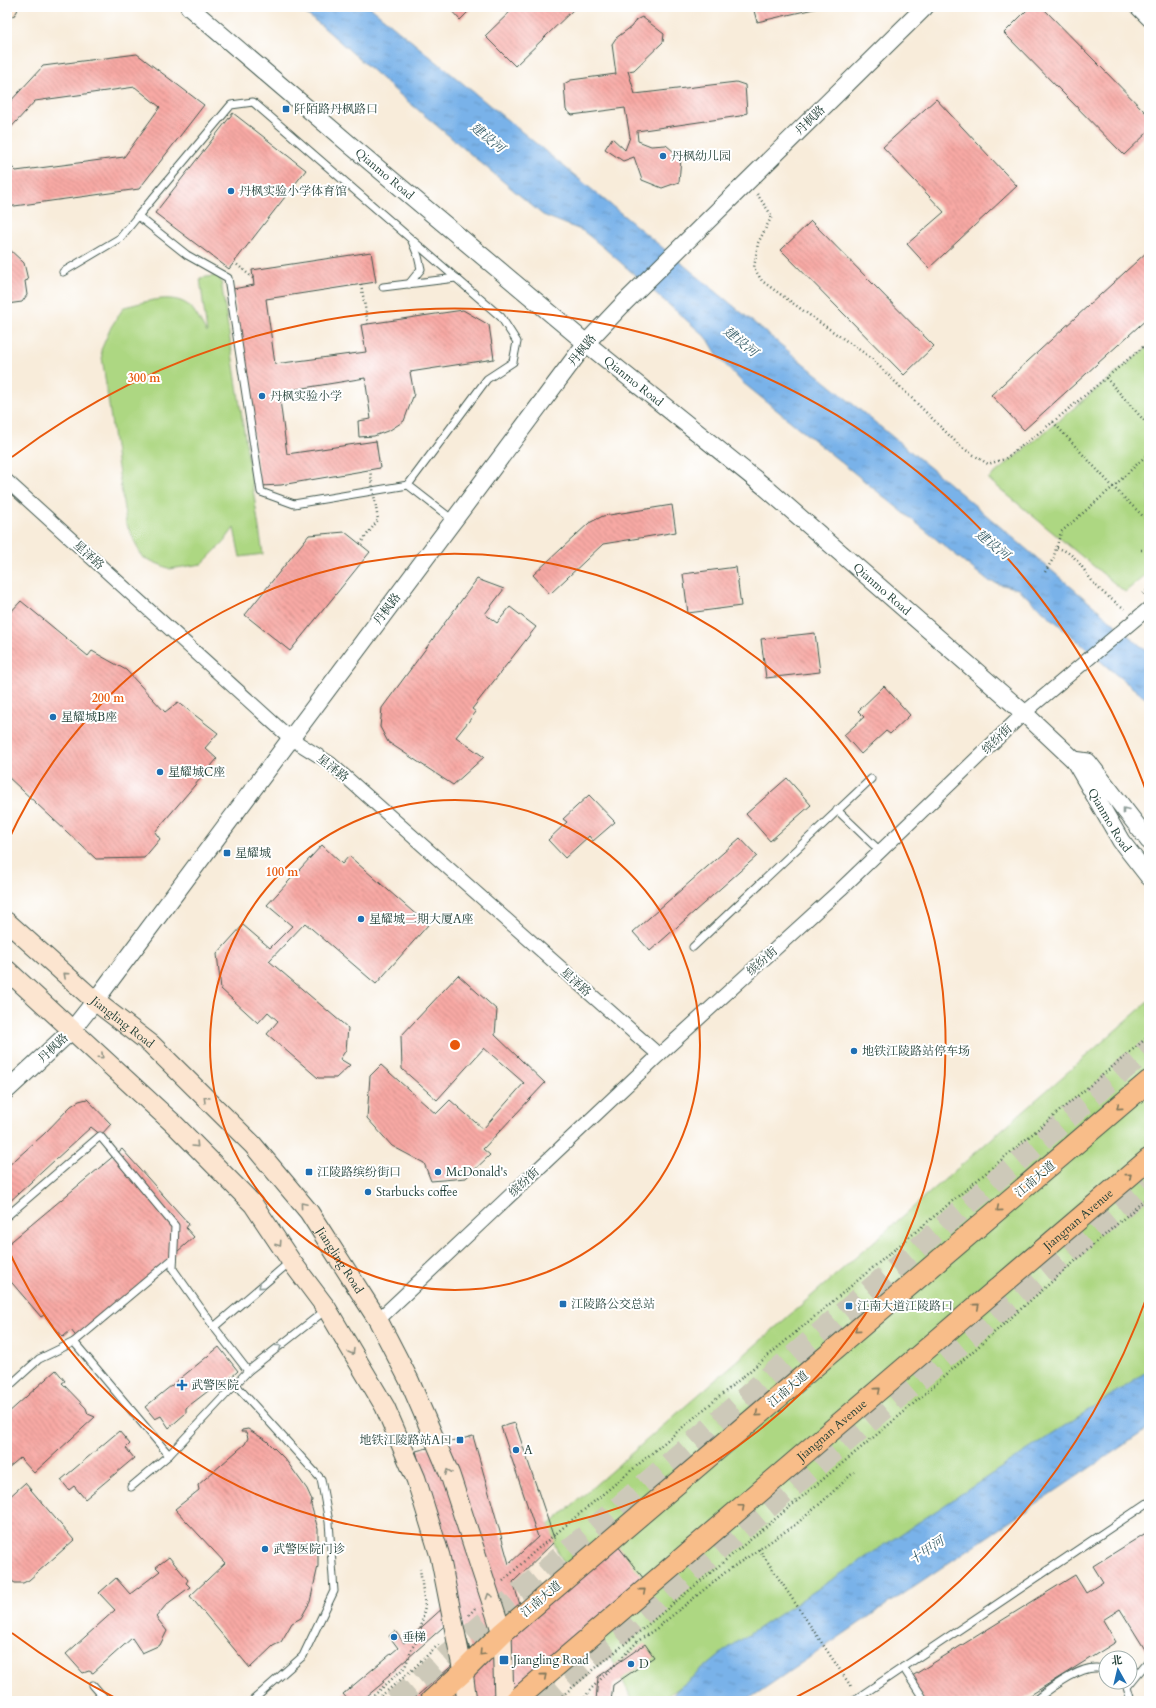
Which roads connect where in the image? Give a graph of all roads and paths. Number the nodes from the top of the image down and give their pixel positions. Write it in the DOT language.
graph roads {
  1 [pos="189,7"];
  2 [pos="925,7"];
  3 [pos="1136,7"];
  4 [pos="1149,20"];
  5 [pos="748,181"];
  6 [pos="138,216"];
  7 [pos="411,240"];
  8 [pos="234,262"];
  9 [pos="63,272"];
  10 [pos="456,278"];
  11 [pos="254,279"];
  12 [pos="361,284"];
  13 [pos="410,284"];
  14 [pos="383,287"];
  15 [pos="368,324"];
  16 [pos="586,343"];
  17 [pos="1148,344"];
  18 [pos="1106,378"];
  19 [pos="1053,422"];
  20 [pos="1149,426"];
  21 [pos="1149,453"];
  22 [pos="370,470"];
  23 [pos="7,481"];
  24 [pos="408,485"];
  25 [pos="1113,487"];
  26 [pos="453,520"];
  27 [pos="1149,522"];
  28 [pos="360,544"];
  29 [pos="1057,548"];
  30 [pos="1141,550"];
  31 [pos="1149,550"];
  32 [pos="1045,572"];
  33 [pos="1149,608"];
  34 [pos="1126,610"];
  35 [pos="1024,713"];
  36 [pos="290,738"];
  37 [pos="1074,760"];
  38 [pos="871,779"];
  39 [pos="837,810"];
  40 [pos="1149,841"];
  41 [pos="880,851"];
  42 [pos="1149,878"];
  43 [pos="7,922"];
  44 [pos="693,947"];
  45 [pos="7,970"];
  46 [pos="95,1001"];
  47 [pos="73,1029"];
  48 [pos="1149,1036"];
  49 [pos="659,1055"];
  50 [pos="1149,1081"];
  51 [pos="7,1090"];
  52 [pos="1149,1159"];
  53 [pos="1149,1196"];
  54 [pos="7,1216"];
  55 [pos="173,1259"];
  56 [pos="291,1261"];
  57 [pos="327,1309"];
  58 [pos="378,1320"];
  59 [pos="214,1327"];
  60 [pos="74,1342"];
  61 [pos="248,1371"];
  62 [pos="236,1385"];
  63 [pos="7,1388"];
  64 [pos="169,1455"];
  65 [pos="854,1472"];
  66 [pos="131,1486"];
  67 [pos="1149,1502"];
  68 [pos="759,1549"];
  69 [pos="420,1569"];
  70 [pos="489,1595"];
  71 [pos="454,1629"];
  72 [pos="502,1633"];
  73 [pos="1149,1660"];
  74 [pos="903,1667"];
  75 [pos="1098,1668"];
  76 [pos="463,1672"];
  77 [pos="1138,1672"];
  78 [pos="93,1686"];
  79 [pos="1128,1690"];
  80 [pos="856,1699"];
  81 [pos="107,1701"];
  82 [pos="252,1701"];
  83 [pos="368,1701"];
  84 [pos="376,1701"];
  85 [pos="431,1701"];
  86 [pos="467,1701"];
  87 [pos="504,1701"];
  88 [pos="515,1701"];
  89 [pos="556,1701"];
  90 [pos="583,1701"];
  91 [pos="925,1701"];
  92 [pos="1034,1701"];
  93 [pos="1131,1701"];
  1 -- 16 [label="street, Qianmo Road"];
  2 -- 5 [label="street, 丹枫路"];
  3 -- 4 [label="street"];
  5 -- 16 [label="street, 丹枫路"];
  5 -- 19 [label="path"];
  6 -- 7 [label="lane"];
  6 -- 9 [label="lane"];
  6 -- 24 [label="lane"];
  7 -- 10 [label="lane"];
  7 -- 13 [label="lane"];
  8 -- 11 [label="path"];
  10 -- 13 [label="lane"];
  10 -- 24 [label="lane"];
  12 -- 15 [label="path"];
  13 -- 14 [label="lane"];
  16 -- 26 [label="street, 丹枫路"];
  16 -- 35 [label="street, Qianmo Road"];
  17 -- 18 [label="path"];
  18 -- 19 [label="path"];
  18 -- 20 [label="path"];
  19 -- 25 [label="path"];
  21 -- 25 [label="path"];
  22 -- 28 [label="path, bridge"];
  23 -- 36 [label="street, 星泽路"];
  24 -- 26 [label="lane"];
  25 -- 27 [label="path"];
  25 -- 29 [label="path"];
  26 -- 36 [label="street, 丹枫路"];
  29 -- 32 [label="path"];
  29 -- 34 [label="path"];
  30 -- 31 [label="path"];
  33 -- 35 [label="street, 缤纷街"];
  35 -- 37 [label="street, Qianmo Road"];
  35 -- 41 [label="street, 缤纷街"];
  36 -- 46 [label="street, 丹枫路"];
  36 -- 49 [label="street, 星泽路"];
  40 -- 37 [label="street, Qianmo Road, one-way"];
  37 -- 42 [label="street, Qianmo Road"];
  38 -- 39 [label="lane"];
  39 -- 41 [label="lane"];
  39 -- 44 [label="lane"];
  41 -- 49 [label="street, 缤纷街"];
  46 -- 43 [label="main road, Jiangling Road, one-way"];
  45 -- 47 [label="main road"];
  46 -- 47 [label="street, 丹枫路"];
  58 -- 46 [label="main road, Jiangling Road, one-way"];
  47 -- 51 [label="street, 丹枫路"];
  47 -- 56 [label="main road, one-way"];
  48 -- 70 [label="path"];
  49 -- 58 [label="street, 缤纷街"];
  50 -- 72 [label="main road, 江南大道, one-way"];
  88 -- 52 [label="main road, Jiangnan Avenue, one-way"];
  53 -- 89 [label="path"];
  54 -- 55 [label="lane"];
  55 -- 59 [label="lane"];
  55 -- 60 [label="lane"];
  56 -- 57 [label="main road"];
  56 -- 59 [label="lane, one-way"];
  61 -- 57 [label="lane, one-way"];
  57 -- 71 [label="main road, one-way"];
  70 -- 58 [label="main road, Jiangling Road, one-way"];
  59 -- 61 [label="lane"];
  60 -- 63 [label="lane"];
  60 -- 64 [label="lane"];
  61 -- 62 [label="lane"];
  62 -- 64 [label="lane"];
  62 -- 82 [label="lane"];
  64 -- 66 [label="lane"];
  65 -- 68 [label="path"];
  67 -- 74 [label="lane"];
  68 -- 80 [label="path"];
  68 -- 90 [label="path"];
  69 -- 83 [label="path"];
  70 -- 71 [label="path"];
  72 -- 70 [label="main road, Jiangling Road, one-way"];
  71 -- 76 [label="main road"];
  71 -- 84 [label="path"];
  72 -- 76 [label="main road, 江南大道, one-way"];
  72 -- 87 [label="main road, Jiangling Road"];
  73 -- 77 [label="lane"];
  74 -- 80 [label="lane"];
  74 -- 91 [label="lane"];
  75 -- 92 [label="lane"];
  76 -- 85 [label="main road, 江南大道"];
  76 -- 86 [label="main road"];
  78 -- 81 [label="lane"];
  79 -- 93 [label="lane"];
}
